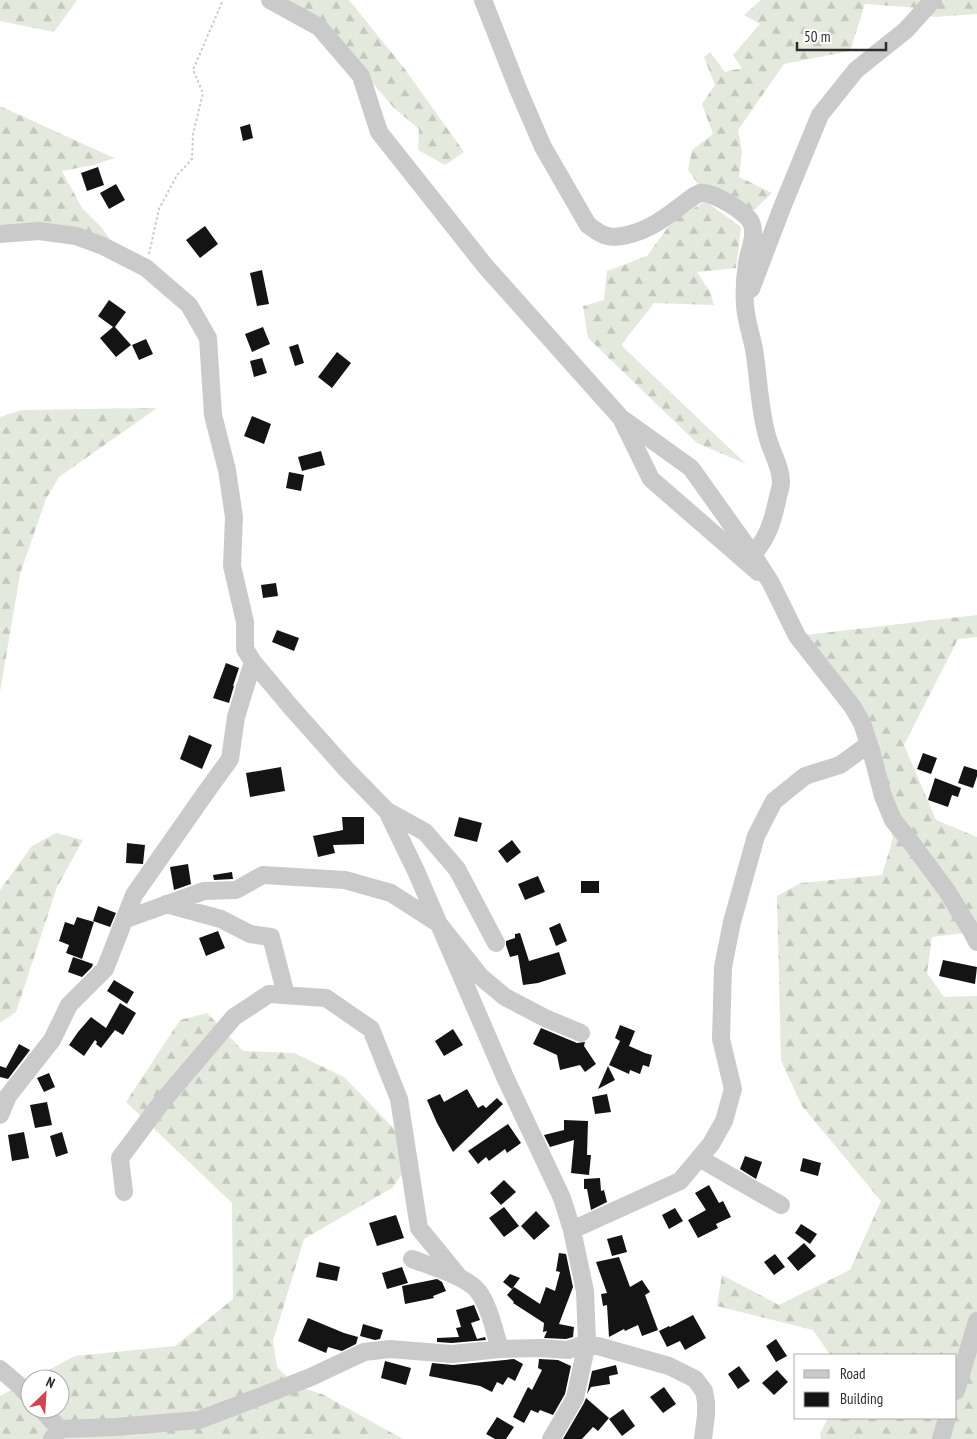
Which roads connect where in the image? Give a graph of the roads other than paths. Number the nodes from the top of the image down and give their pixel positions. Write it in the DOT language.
graph roads {
  1 [pos="270,0"];
  2 [pos="483,0"];
  3 [pos="933,0"];
  4 [pos="0,234"];
  5 [pos="745,304"];
  6 [pos="621,418"];
  7 [pos="753,555"];
  8 [pos="771,583"];
  9 [pos="253,662"];
  10 [pos="871,750"];
  11 [pos="387,811"];
  12 [pos="166,904"];
  13 [pos="126,919"];
  14 [pos="439,924"];
  15 [pos="977,942"];
  16 [pos="496,943"];
  17 [pos="286,995"];
  18 [pos="581,1033"];
  19 [pos="0,1115"];
  20 [pos="700,1158"];
  21 [pos="124,1192"];
  22 [pos="782,1205"];
  23 [pos="572,1230"];
  24 [pos="412,1259"];
  25 [pos="459,1277"];
  26 [pos="977,1321"];
  27 [pos="587,1343"];
  28 [pos="500,1350"];
  29 [pos="0,1370"];
  30 [pos="20,1386"];
  31 [pos="957,1388"];
  32 [pos="47,1419"];
  33 [pos="948,1419"];
  34 [pos="56,1434"];
  35 [pos="551,1439"];
  36 [pos="704,1439"];
  37 [pos="941,1439"];
  1 -- 6 [label="street"];
  2 -- 5 [label="street"];
  3 -- 5 [label="street"];
  4 -- 9 [label="street"];
  5 -- 7 [label="street"];
  6 -- 7 [label="street"];
  6 -- 8 [label="street"];
  7 -- 8 [label="street"];
  8 -- 10 [label="street"];
  9 -- 11 [label="street"];
  9 -- 13 [label="street"];
  10 -- 15 [label="street"];
  10 -- 20 [label="street"];
  11 -- 14 [label="street"];
  11 -- 16 [label="street"];
  12 -- 13 [label="street"];
  12 -- 14 [label="street"];
  12 -- 17 [label="street"];
  13 -- 19 [label="street"];
  14 -- 18 [label="street"];
  14 -- 23 [label="street"];
  17 -- 21 [label="street"];
  17 -- 25 [label="street"];
  20 -- 22 [label="street"];
  20 -- 23 [label="street"];
  23 -- 27 [label="street"];
  24 -- 25 [label="street"];
  25 -- 28 [label="street"];
  26 -- 31 [label="street"];
  27 -- 28 [label="street"];
  27 -- 35 [label="street"];
  27 -- 36 [label="street"];
  28 -- 34 [label="street"];
  29 -- 30 [label="street"];
  32 -- 34 [label="street"];
  33 -- 37 [label="street"];
}
